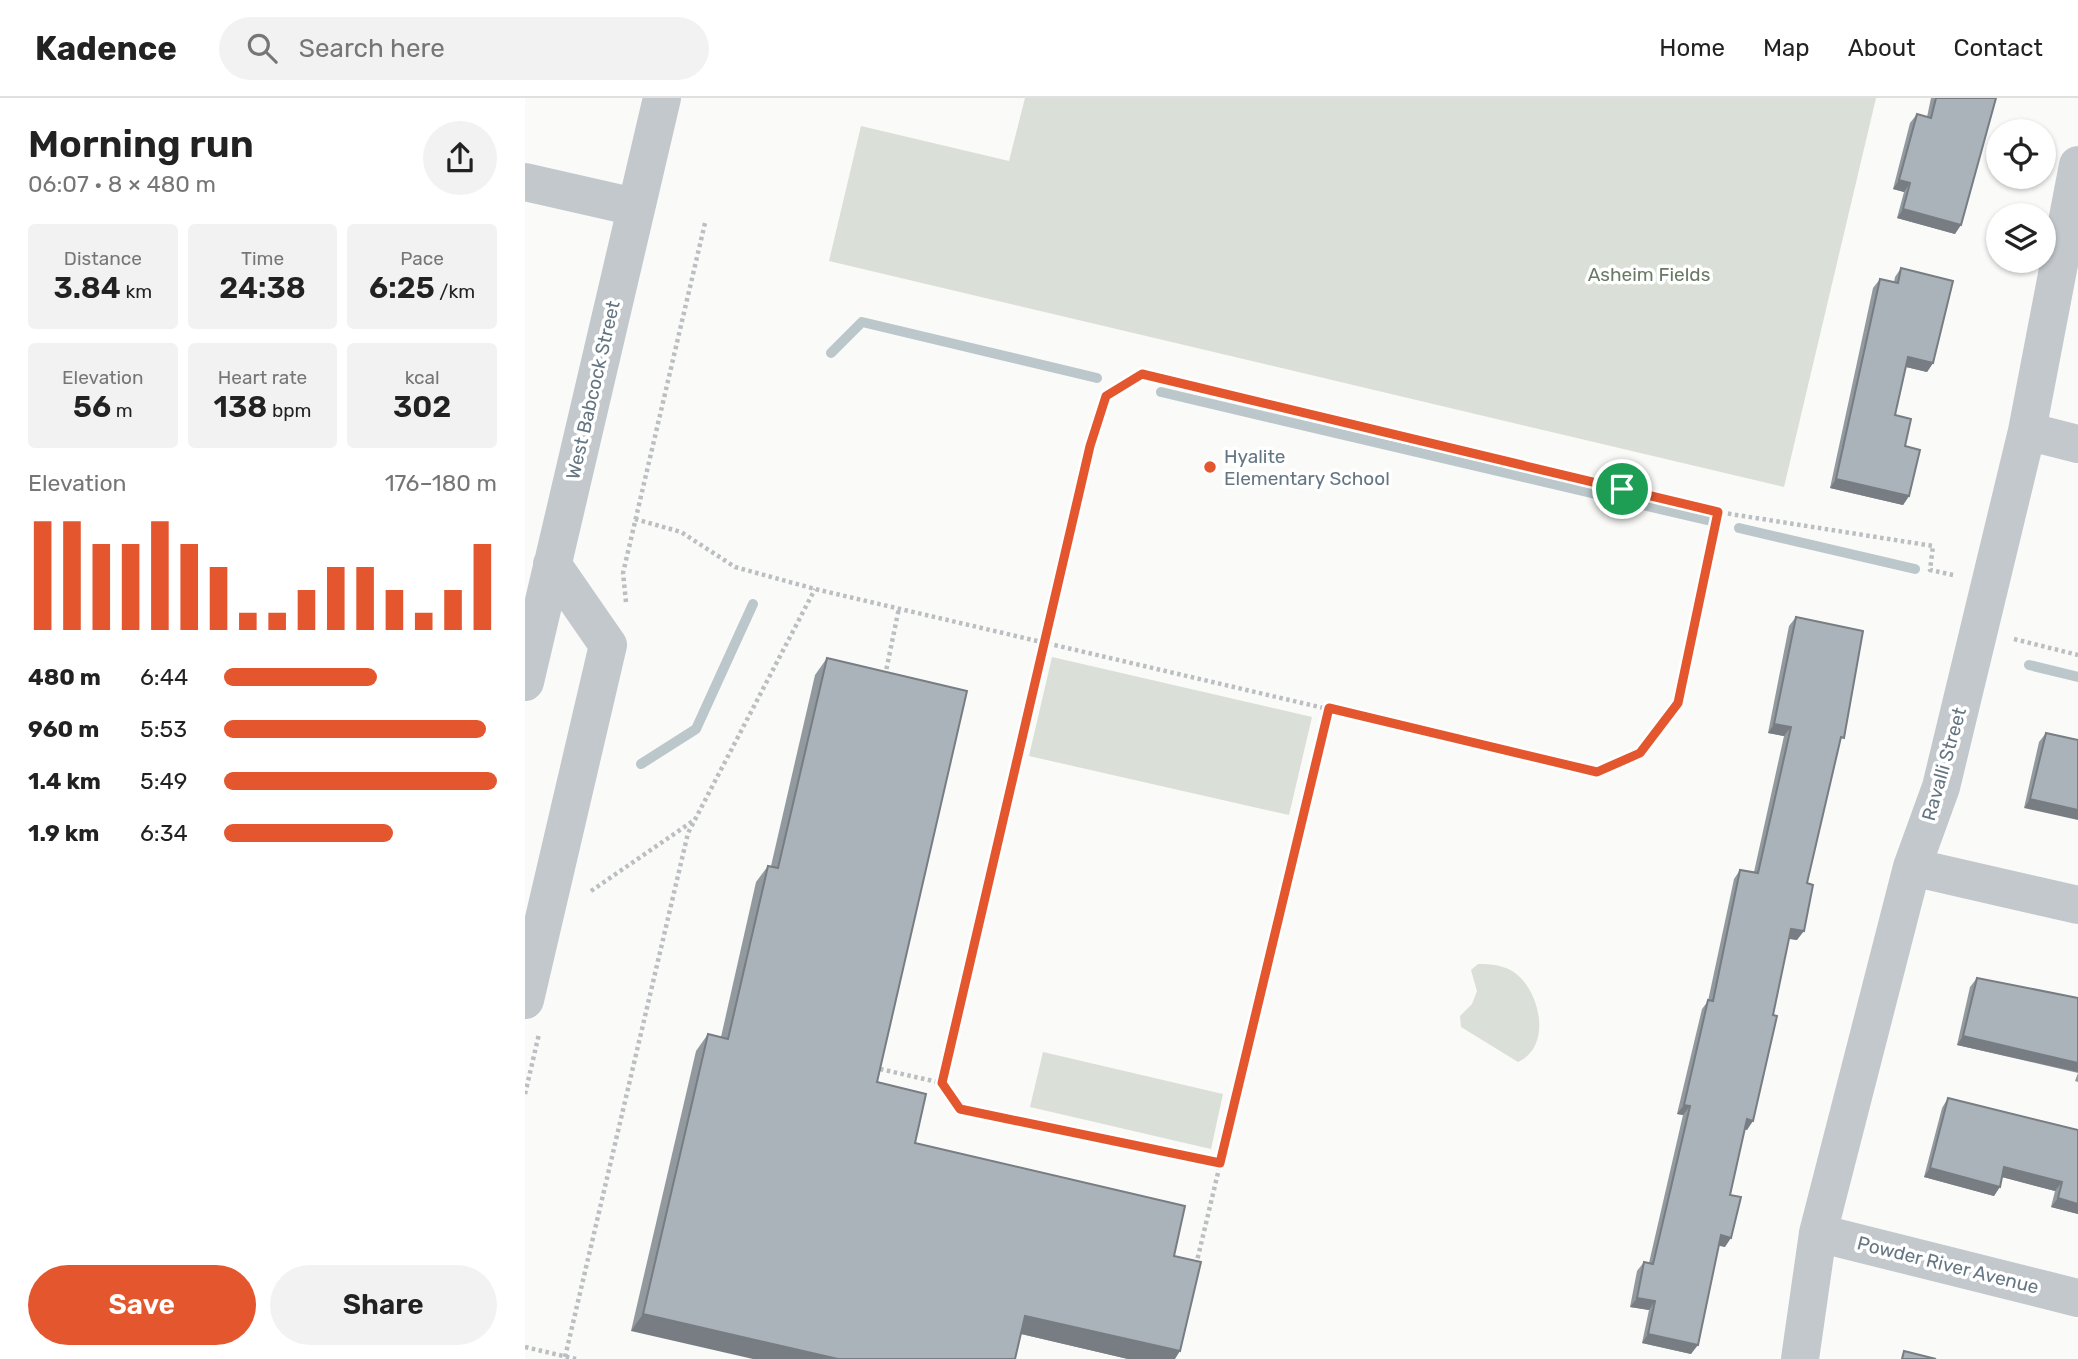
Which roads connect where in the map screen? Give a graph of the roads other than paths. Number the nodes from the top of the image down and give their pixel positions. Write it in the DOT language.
graph roads {
  1 [pos="662,98"];
  2 [pos="2078,165"];
  3 [pos="525,182"];
  4 [pos="635,207"];
  5 [pos="2027,431"];
  6 [pos="2078,444"];
  7 [pos="552,564"];
  8 [pos="525,682"];
  9 [pos="1912,867"];
  10 [pos="2078,905"];
  11 [pos="525,1000"];
  12 [pos="1818,1233"];
  13 [pos="2078,1298"];
  14 [pos="1800,1359"];
  1 -- 4 [label="street, West Babcock Street"];
  2 -- 5 [label="street, Ravalli Street"];
  3 -- 4 [label="street"];
  4 -- 7 [label="street, West Babcock Street"];
  5 -- 6 [label="street"];
  5 -- 9 [label="street, Ravalli Street"];
  7 -- 8 [label="street, West Babcock Street"];
  7 -- 11 [label="street"];
  9 -- 10 [label="street"];
  9 -- 12 [label="street, Ravalli Street"];
  12 -- 13 [label="street, Powder River Avenue"];
  12 -- 14 [label="street, Ravalli Street"];
}
